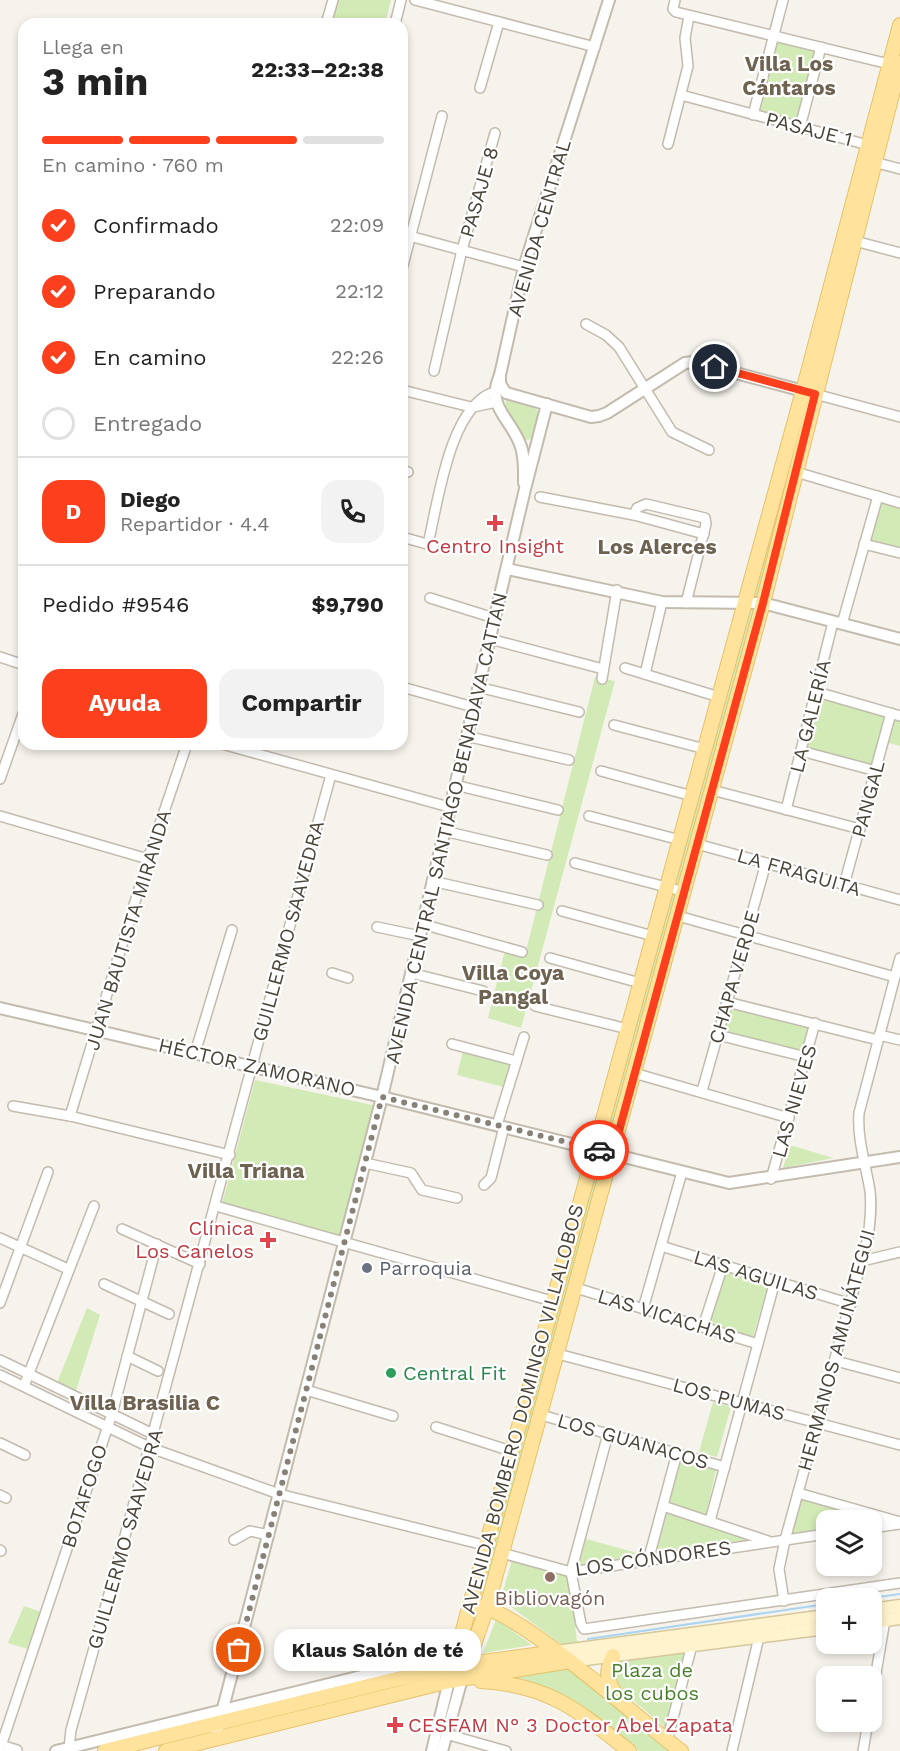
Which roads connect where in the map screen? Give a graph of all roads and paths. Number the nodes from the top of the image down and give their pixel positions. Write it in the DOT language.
graph roads {
  1 [pos="333,0"];
  2 [pos="401,0"];
  3 [pos="415,0"];
  4 [pos="609,0"];
  5 [pos="783,0"];
  6 [pos="675,5"];
  7 [pos="689,16"];
  8 [pos="328,18"];
  9 [pos="396,18"];
  10 [pos="499,22"];
  11 [pos="900,25"];
  12 [pos="774,35"];
  13 [pos="595,47"];
  14 [pos="821,47"];
  15 [pos="895,63"];
  16 [pos="480,88"];
  17 [pos="681,95"];
  18 [pos="753,115"];
  19 [pos="442,116"];
  20 [pos="800,127"];
  21 [pos="495,133"];
  22 [pos="668,144"];
  23 [pos="868,145"];
  24 [pos="874,162"];
  25 [pos="900,169"];
  26 [pos="408,232"];
  27 [pos="408,235"];
  28 [pos="855,241"];
  29 [pos="462,250"];
  30 [pos="900,253"];
  31 [pos="524,267"];
  32 [pos="586,324"];
  33 [pos="434,371"];
  34 [pos="500,375"];
  35 [pos="645,389"];
  36 [pos="809,392"];
  37 [pos="408,393"];
  38 [pos="506,393"];
  39 [pos="495,397"];
  40 [pos="547,404"];
  41 [pos="471,407"];
  42 [pos="900,417"];
  43 [pos="520,445"];
  44 [pos="537,446"];
  45 [pos="709,450"];
  46 [pos="796,472"];
  47 [pos="525,489"];
  48 [pos="878,496"];
  49 [pos="540,497"];
  50 [pos="900,503"];
  51 [pos="634,515"];
  52 [pos="704,534"];
  53 [pos="408,539"];
  54 [pos="864,544"];
  55 [pos="900,553"];
  56 [pos="507,569"];
  57 [pos="617,591"];
  58 [pos="430,598"];
  59 [pos="662,602"];
  60 [pos="745,602"];
  61 [pos="686,603"];
  62 [pos="763,603"];
  63 [pos="494,618"];
  64 [pos="838,623"];
  65 [pos="490,639"];
  66 [pos="900,639"];
  67 [pos="0,657"];
  68 [pos="18,663"];
  69 [pos="625,668"];
  70 [pos="645,674"];
  71 [pos="478,687"];
  72 [pos="408,689"];
  73 [pos="817,692"];
  74 [pos="719,697"];
  75 [pos="473,707"];
  76 [pos="579,712"];
  77 [pos="896,715"];
  78 [pos="614,725"];
  79 [pos="18,728"];
  80 [pos="466,736"];
  81 [pos="705,749"];
  82 [pos="185,750"];
  83 [pos="243,750"];
  84 [pos="801,752"];
  85 [pos="569,760"];
  86 [pos="601,771"];
  87 [pos="876,771"];
  88 [pos="331,775"];
  89 [pos="0,779"];
  90 [pos="455,785"];
  91 [pos="712,790"];
  92 [pos="692,796"];
  93 [pos="449,807"];
  94 [pos="558,810"];
  95 [pos="786,810"];
  96 [pos="0,816"];
  97 [pos="589,816"];
  98 [pos="860,829"];
  99 [pos="444,831"];
  100 [pos="680,840"];
  101 [pos="697,844"];
  102 [pos="547,855"];
  103 [pos="148,859"];
  104 [pos="574,863"];
  105 [pos="766,863"];
  106 [pos="432,881"];
  107 [pos="844,885"];
  108 [pos="667,887"];
  109 [pos="685,892"];
  110 [pos="900,900"];
  111 [pos="538,905"];
  112 [pos="562,911"];
  113 [pos="678,916"];
  114 [pos="422,924"];
  115 [pos="377,927"];
  116 [pos="232,930"];
  117 [pos="746,935"];
  118 [pos="420,936"];
  119 [pos="653,936"];
  120 [pos="522,952"];
  121 [pos="550,958"];
  122 [pos="900,958"];
  123 [pos="332,973"];
  124 [pos="411,974"];
  125 [pos="348,978"];
  126 [pos="640,983"];
  127 [pos="896,983"];
  128 [pos="483,991"];
  129 [pos="727,1002"];
  130 [pos="535,1006"];
  131 [pos="0,1008"];
  132 [pos="815,1023"];
  133 [pos="98,1029"];
  134 [pos="628,1029"];
  135 [pos="718,1035"];
  136 [pos="524,1037"];
  137 [pos="879,1037"];
  138 [pos="900,1040"];
  139 [pos="452,1044"];
  140 [pos="195,1053"];
  141 [pos="806,1057"];
  142 [pos="516,1061"];
  143 [pos="251,1066"];
  144 [pos="634,1073"];
  145 [pos="702,1091"];
  146 [pos="382,1097"];
  147 [pos="13,1106"];
  148 [pos="70,1116"];
  149 [pos="789,1118"];
  150 [pos="500,1126"];
  151 [pos="594,1148"];
  152 [pos="613,1153"];
  153 [pos="230,1155"];
  154 [pos="900,1157"];
  155 [pos="365,1163"];
  156 [pos="865,1163"];
  157 [pos="48,1172"];
  158 [pos="682,1172"];
  159 [pos="771,1179"];
  160 [pos="484,1185"];
  161 [pos="457,1198"];
  162 [pos="94,1206"];
  163 [pos="216,1206"];
  164 [pos="122,1229"];
  165 [pos="0,1238"];
  166 [pos="344,1243"];
  167 [pos="157,1245"];
  168 [pos="661,1246"];
  169 [pos="21,1247"];
  170 [pos="900,1252"];
  171 [pos="862,1261"];
  172 [pos="200,1264"];
  173 [pos="723,1265"];
  174 [pos="68,1269"];
  175 [pos="775,1281"];
  176 [pos="104,1284"];
  177 [pos="576,1288"];
  178 [pos="552,1300"];
  179 [pos="141,1301"];
  180 [pos="0,1303"];
  181 [pos="850,1304"];
  182 [pos="643,1309"];
  183 [pos="169,1314"];
  184 [pos="703,1327"];
  185 [pos="758,1344"];
  186 [pos="558,1354"];
  187 [pos="127,1356"];
  188 [pos="0,1359"];
  189 [pos="836,1361"];
  190 [pos="158,1371"];
  191 [pos="30,1374"];
  192 [pos="0,1375"];
  193 [pos="900,1378"];
  194 [pos="24,1386"];
  195 [pos="306,1390"];
  196 [pos="742,1402"];
  197 [pos="112,1414"];
  198 [pos="541,1415"];
  199 [pos="393,1416"];
  200 [pos="818,1422"];
  201 [pos="106,1427"];
  202 [pos="436,1427"];
  203 [pos="608,1434"];
  204 [pos="155,1435"];
  205 [pos="0,1443"];
  206 [pos="900,1445"];
  207 [pos="151,1448"];
  208 [pos="511,1451"];
  209 [pos="677,1454"];
  210 [pos="25,1455"];
  211 [pos="725,1467"];
  212 [pos="798,1493"];
  213 [pos="279,1494"];
  214 [pos="663,1506"];
  215 [pos="710,1521"];
  216 [pos="900,1523"];
  217 [pos="882,1526"];
  218 [pos="269,1535"];
  219 [pos="816,1536"];
  220 [pos="234,1540"];
  221 [pos="786,1540"];
  222 [pos="770,1542"];
  223 [pos="484,1545"];
  224 [pos="502,1553"];
  225 [pos="648,1561"];
  226 [pos="571,1572"];
  227 [pos="900,1583"];
  228 [pos="784,1601"];
  229 [pos="900,1606"];
  230 [pos="487,1607"];
  231 [pos="882,1609"];
  232 [pos="466,1612"];
  233 [pos="816,1617"];
  234 [pos="900,1618"];
  235 [pos="882,1620"];
  236 [pos="885,1620"];
  237 [pos="816,1629"];
  238 [pos="759,1636"];
  239 [pos="692,1645"];
  240 [pos="556,1652"];
  241 [pos="455,1653"];
  242 [pos="613,1656"];
  243 [pos="570,1661"];
  244 [pos="467,1664"];
  245 [pos="877,1666"];
  246 [pos="454,1676"];
  247 [pos="620,1702"];
  248 [pos="221,1716"];
  249 [pos="866,1732"];
  250 [pos="446,1734"];
  251 [pos="165,1736"];
  252 [pos="215,1739"];
  253 [pos="667,1741"];
  254 [pos="1,1747"];
  255 [pos="69,1748"];
  256 [pos="17,1750"];
  257 [pos="56,1751"];
  258 [pos="105,1751"];
  259 [pos="142,1751"];
  260 [pos="166,1751"];
  261 [pos="432,1751"];
  262 [pos="442,1751"];
  263 [pos="506,1751"];
  264 [pos="630,1751"];
  265 [pos="681,1751"];
  266 [pos="732,1751"];
  267 [pos="863,1751"];
  1 -- 8 [label="street"];
  2 -- 9 [label="street"];
  3 -- 10 [label="street"];
  4 -- 13 [label="street, AVENIDA CENTRAL"];
  5 -- 12 [label="street"];
  6 -- 7 [label="street"];
  7 -- 12 [label="street"];
  7 -- 17 [label="street"];
  10 -- 13 [label="street"];
  10 -- 16 [label="street"];
  11 -- 15 [label="main road, AVENIDA BOMBERO DOMINGO VILLALOBOS"];
  12 -- 14 [label="street"];
  12 -- 18 [label="street"];
  13 -- 31 [label="street, AVENIDA CENTRAL"];
  14 -- 15 [label="street"];
  14 -- 20 [label="street"];
  15 -- 23 [label="main road, AVENIDA BOMBERO DOMINGO VILLALOBOS"];
  15 -- 24 [label="main road, AVENIDA BOMBERO DOMINGO VILLALOBOS"];
  17 -- 18 [label="street, PASAJE 1"];
  17 -- 22 [label="street"];
  18 -- 20 [label="street, PASAJE 1"];
  19 -- 26 [label="street"];
  20 -- 23 [label="street, PASAJE 1"];
  21 -- 29 [label="street, PASAJE 8"];
  23 -- 36 [label="main road, AVENIDA BOMBERO DOMINGO VILLALOBOS"];
  24 -- 25 [label="street"];
  24 -- 28 [label="main road, AVENIDA BOMBERO DOMINGO VILLALOBOS"];
  27 -- 29 [label="street"];
  28 -- 30 [label="street"];
  28 -- 36 [label="main road, AVENIDA BOMBERO DOMINGO VILLALOBOS"];
  29 -- 31 [label="street"];
  29 -- 33 [label="street"];
  31 -- 34 [label="street, AVENIDA CENTRAL"];
  32 -- 35 [label="street"];
  34 -- 38 [label="street"];
  34 -- 39 [label="street, AVENIDA CENTRAL"];
  35 -- 36 [label="street"];
  35 -- 40 [label="street"];
  35 -- 45 [label="street"];
  36 -- 42 [label="street"];
  36 -- 46 [label="main road, AVENIDA BOMBERO DOMINGO VILLALOBOS"];
  36 -- 60 [label="main road, AVENIDA BOMBERO DOMINGO VILLALOBOS"];
  37 -- 41 [label="street"];
  38 -- 39 [label="street"];
  38 -- 40 [label="street"];
  39 -- 41 [label="street"];
  39 -- 43 [label="street"];
  40 -- 44 [label="street, AVENIDA CENTRAL SANTIAGO BENADAVA CATTAN"];
  41 -- 53 [label="street"];
  43 -- 44 [label="street"];
  43 -- 47 [label="street"];
  44 -- 47 [label="street, AVENIDA CENTRAL SANTIAGO BENADAVA CATTAN"];
  46 -- 48 [label="street"];
  46 -- 62 [label="main road, AVENIDA BOMBERO DOMINGO VILLALOBOS"];
  47 -- 56 [label="street, AVENIDA CENTRAL SANTIAGO BENADAVA CATTAN"];
  48 -- 50 [label="street"];
  48 -- 54 [label="street, LA GALERÍA"];
  49 -- 51 [label="street"];
  51 -- 52 [label="street"];
  51 -- 52 [label="street"];
  52 -- 61 [label="street"];
  54 -- 55 [label="street"];
  54 -- 64 [label="street, LA GALERÍA"];
  56 -- 57 [label="street"];
  56 -- 63 [label="street, AVENIDA CENTRAL SANTIAGO BENADAVA CATTAN"];
  57 -- 59 [label="street"];
  57 -- 65 [label="street"];
  58 -- 63 [label="street"];
  59 -- 61 [label="street"];
  59 -- 70 [label="street"];
  60 -- 61 [label="street"];
  60 -- 62 [label="street"];
  60 -- 74 [label="main road, AVENIDA BOMBERO DOMINGO VILLALOBOS"];
  62 -- 64 [label="street"];
  62 -- 91 [label="main road, AVENIDA BOMBERO DOMINGO VILLALOBOS"];
  63 -- 65 [label="street, AVENIDA CENTRAL SANTIAGO BENADAVA CATTAN"];
  64 -- 66 [label="street"];
  64 -- 73 [label="street, LA GALERÍA"];
  65 -- 71 [label="street, AVENIDA CENTRAL SANTIAGO BENADAVA CATTAN"];
  67 -- 68 [label="street"];
  69 -- 70 [label="street"];
  70 -- 74 [label="street"];
  71 -- 75 [label="street, AVENIDA CENTRAL SANTIAGO BENADAVA CATTAN"];
  71 -- 76 [label="street"];
  72 -- 75 [label="street"];
  73 -- 77 [label="street"];
  73 -- 84 [label="street, LA GALERÍA"];
  74 -- 81 [label="main road, AVENIDA BOMBERO DOMINGO VILLALOBOS"];
  75 -- 80 [label="street, AVENIDA CENTRAL SANTIAGO BENADAVA CATTAN"];
  77 -- 87 [label="street, PANGAL"];
  78 -- 81 [label="street"];
  79 -- 89 [label="street"];
  80 -- 85 [label="street"];
  80 -- 90 [label="street, AVENIDA CENTRAL SANTIAGO BENADAVA CATTAN"];
  81 -- 92 [label="main road, AVENIDA BOMBERO DOMINGO VILLALOBOS"];
  82 -- 103 [label="street, JUAN BAUTISTA MIRANDA"];
  83 -- 88 [label="street"];
  84 -- 87 [label="street"];
  84 -- 95 [label="street, LA GALERÍA"];
  86 -- 92 [label="street"];
  87 -- 98 [label="street, PANGAL"];
  88 -- 93 [label="street"];
  88 -- 143 [label="street, GUILLERMO SAAVEDRA"];
  90 -- 93 [label="street, AVENIDA CENTRAL SANTIAGO BENADAVA CATTAN"];
  90 -- 94 [label="street"];
  91 -- 95 [label="street"];
  91 -- 101 [label="main road, AVENIDA BOMBERO DOMINGO VILLALOBOS"];
  92 -- 100 [label="main road, AVENIDA BOMBERO DOMINGO VILLALOBOS"];
  93 -- 99 [label="street, AVENIDA CENTRAL SANTIAGO BENADAVA CATTAN"];
  95 -- 98 [label="street"];
  96 -- 103 [label="street"];
  97 -- 100 [label="street"];
  98 -- 107 [label="street, PANGAL"];
  99 -- 102 [label="street"];
  99 -- 106 [label="street, AVENIDA CENTRAL SANTIAGO BENADAVA CATTAN"];
  100 -- 108 [label="main road, AVENIDA BOMBERO DOMINGO VILLALOBOS"];
  101 -- 105 [label="street, LA FRAGUITA"];
  101 -- 109 [label="main road, AVENIDA BOMBERO DOMINGO VILLALOBOS"];
  103 -- 133 [label="street, JUAN BAUTISTA MIRANDA"];
  104 -- 108 [label="street"];
  105 -- 107 [label="street, LA FRAGUITA"];
  105 -- 117 [label="street, CHAPA VERDE"];
  106 -- 111 [label="street"];
  106 -- 114 [label="street, AVENIDA CENTRAL SANTIAGO BENADAVA CATTAN"];
  107 -- 110 [label="street, LA FRAGUITA"];
  108 -- 109 [label="street"];
  108 -- 119 [label="main road, AVENIDA BOMBERO DOMINGO VILLALOBOS"];
  109 -- 113 [label="main road, AVENIDA BOMBERO DOMINGO VILLALOBOS"];
  112 -- 119 [label="street"];
  113 -- 117 [label="street"];
  113 -- 144 [label="main road, AVENIDA BOMBERO DOMINGO VILLALOBOS"];
  114 -- 118 [label="street, AVENIDA CENTRAL SANTIAGO BENADAVA CATTAN"];
  114 -- 120 [label="street"];
  115 -- 118 [label="street"];
  116 -- 140 [label="street"];
  117 -- 127 [label="street"];
  117 -- 129 [label="street, CHAPA VERDE"];
  118 -- 124 [label="street, AVENIDA CENTRAL SANTIAGO BENADAVA CATTAN"];
  119 -- 126 [label="main road, AVENIDA BOMBERO DOMINGO VILLALOBOS"];
  121 -- 126 [label="street"];
  122 -- 127 [label="street, HERMANOS AMUNÁTEGUI"];
  123 -- 125 [label="street"];
  124 -- 128 [label="street"];
  124 -- 146 [label="street, AVENIDA CENTRAL SANTIAGO BENADAVA CATTAN"];
  126 -- 134 [label="main road, AVENIDA BOMBERO DOMINGO VILLALOBOS"];
  127 -- 137 [label="street, HERMANOS AMUNÁTEGUI"];
  129 -- 132 [label="street"];
  129 -- 135 [label="street, CHAPA VERDE"];
  130 -- 134 [label="street"];
  131 -- 133 [label="street, HÉCTOR ZAMORANO"];
  132 -- 137 [label="street"];
  132 -- 141 [label="street, LAS NIEVES"];
  133 -- 140 [label="street, HÉCTOR ZAMORANO"];
  133 -- 148 [label="street, JUAN BAUTISTA MIRANDA"];
  134 -- 151 [label="main road, AVENIDA BOMBERO DOMINGO VILLALOBOS"];
  135 -- 141 [label="street"];
  135 -- 145 [label="street, CHAPA VERDE"];
  136 -- 142 [label="street"];
  137 -- 138 [label="street"];
  137 -- 156 [label="street, HERMANOS AMUNÁTEGUI"];
  139 -- 142 [label="street"];
  140 -- 143 [label="street, HÉCTOR ZAMORANO"];
  141 -- 149 [label="street, LAS NIEVES"];
  142 -- 150 [label="street"];
  143 -- 146 [label="street, HÉCTOR ZAMORANO"];
  143 -- 153 [label="street, GUILLERMO SAAVEDRA"];
  144 -- 145 [label="street"];
  144 -- 152 [label="main road, AVENIDA BOMBERO DOMINGO VILLALOBOS"];
  145 -- 149 [label="street"];
  146 -- 150 [label="street, HÉCTOR ZAMORANO"];
  146 -- 155 [label="street, AVENIDA CENTRAL SANTIAGO BENADAVA CATTAN"];
  147 -- 148 [label="street"];
  148 -- 153 [label="street"];
  149 -- 159 [label="street, LAS NIEVES"];
  150 -- 151 [label="street, HÉCTOR ZAMORANO"];
  150 -- 160 [label="street"];
  151 -- 152 [label="street, HÉCTOR ZAMORANO"];
  151 -- 178 [label="main road, AVENIDA BOMBERO DOMINGO VILLALOBOS"];
  152 -- 158 [label="street, HÉCTOR ZAMORANO"];
  152 -- 177 [label="main road, AVENIDA BOMBERO DOMINGO VILLALOBOS"];
  153 -- 163 [label="street, GUILLERMO SAAVEDRA"];
  154 -- 156 [label="street, HÉCTOR ZAMORANO"];
  155 -- 161 [label="street"];
  155 -- 166 [label="street, AVENIDA CENTRAL SANTIAGO BENADAVA CATTAN"];
  156 -- 159 [label="street, HÉCTOR ZAMORANO"];
  156 -- 171 [label="street, HERMANOS AMUNÁTEGUI"];
  157 -- 169 [label="street"];
  158 -- 159 [label="street, HÉCTOR ZAMORANO"];
  158 -- 168 [label="street"];
  162 -- 174 [label="street"];
  163 -- 166 [label="street"];
  163 -- 172 [label="street, GUILLERMO SAAVEDRA"];
  164 -- 167 [label="street"];
  165 -- 169 [label="street"];
  166 -- 178 [label="street"];
  166 -- 195 [label="street, AVENIDA CENTRAL SANTIAGO BENADAVA CATTAN"];
  167 -- 172 [label="street"];
  167 -- 179 [label="street, BOTAFOGO"];
  168 -- 173 [label="street, LAS AGUILAS"];
  168 -- 182 [label="street"];
  169 -- 174 [label="street"];
  169 -- 180 [label="street"];
  170 -- 171 [label="street"];
  171 -- 181 [label="street, HERMANOS AMUNÁTEGUI"];
  172 -- 204 [label="street, GUILLERMO SAAVEDRA"];
  173 -- 175 [label="street, LAS AGUILAS"];
  173 -- 184 [label="street"];
  174 -- 191 [label="street"];
  175 -- 181 [label="street, LAS AGUILAS"];
  175 -- 185 [label="street"];
  176 -- 179 [label="street"];
  177 -- 182 [label="street, LAS VICACHAS"];
  177 -- 186 [label="main road, AVENIDA BOMBERO DOMINGO VILLALOBOS"];
  178 -- 208 [label="main road, AVENIDA BOMBERO DOMINGO VILLALOBOS"];
  179 -- 183 [label="street"];
  179 -- 187 [label="street, BOTAFOGO"];
  181 -- 189 [label="street, HERMANOS AMUNÁTEGUI"];
  182 -- 184 [label="street, LAS VICACHAS"];
  184 -- 185 [label="street, LAS VICACHAS"];
  185 -- 196 [label="street"];
  186 -- 196 [label="street, LOS PUMAS"];
  186 -- 198 [label="main road, AVENIDA BOMBERO DOMINGO VILLALOBOS"];
  187 -- 190 [label="street"];
  187 -- 197 [label="street, BOTAFOGO"];
  188 -- 191 [label="street"];
  189 -- 193 [label="street"];
  189 -- 200 [label="street, HERMANOS AMUNÁTEGUI"];
  191 -- 194 [label="street"];
  191 -- 197 [label="street"];
  192 -- 194 [label="street"];
  194 -- 201 [label="street"];
  195 -- 199 [label="street"];
  195 -- 213 [label="street, AVENIDA CENTRAL SANTIAGO BENADAVA CATTAN"];
  196 -- 200 [label="street, LOS PUMAS"];
  196 -- 211 [label="street"];
  197 -- 201 [label="street, BOTAFOGO"];
  197 -- 204 [label="street"];
  198 -- 203 [label="street, LOS GUANACOS"];
  198 -- 224 [label="main road, AVENIDA BOMBERO DOMINGO VILLALOBOS"];
  200 -- 206 [label="street, LOS PUMAS"];
  200 -- 212 [label="street, HERMANOS AMUNÁTEGUI"];
  201 -- 207 [label="street"];
  201 -- 254 [label="street, BOTAFOGO"];
  202 -- 208 [label="street"];
  203 -- 209 [label="street, LOS GUANACOS"];
  203 -- 226 [label="street"];
  204 -- 207 [label="street, GUILLERMO SAAVEDRA"];
  205 -- 210 [label="street"];
  207 -- 213 [label="street"];
  207 -- 255 [label="street, GUILLERMO SAAVEDRA"];
  208 -- 223 [label="main road, AVENIDA BOMBERO DOMINGO VILLALOBOS"];
  209 -- 211 [label="street, LOS GUANACOS"];
  209 -- 214 [label="street"];
  211 -- 215 [label="street"];
  212 -- 216 [label="street"];
  212 -- 221 [label="street, HERMANOS AMUNÁTEGUI"];
  213 -- 218 [label="street, AVENIDA CENTRAL SANTIAGO BENADAVA CATTAN"];
  213 -- 223 [label="street"];
  214 -- 215 [label="street, LOS CÓNDORES"];
  214 -- 225 [label="street"];
  215 -- 222 [label="street, LOS CÓNDORES"];
  216 -- 217 [label="street"];
  218 -- 220 [label="street"];
  218 -- 248 [label="street, AVENIDA CENTRAL SANTIAGO BENADAVA CATTAN"];
  219 -- 221 [label="street, LOS CÓNDORES"];
  221 -- 222 [label="street, LOS CÓNDORES"];
  221 -- 228 [label="street, HERMANOS AMUNÁTEGUI"];
  222 -- 225 [label="street, LOS CÓNDORES"];
  223 -- 232 [label="main road, AVENIDA BOMBERO DOMINGO VILLALOBOS"];
  224 -- 226 [label="street, LOS CÓNDORES"];
  224 -- 230 [label="main road, AVENIDA BOMBERO DOMINGO VILLALOBOS"];
  225 -- 226 [label="street, LOS CÓNDORES"];
  226 -- 228 [label="street"];
  227 -- 228 [label="street"];
  229 -- 231 [label="main road"];
  230 -- 232 [label="main road"];
  230 -- 240 [label="main road"];
  230 -- 244 [label="main road, AVENIDA BOMBERO DOMINGO VILLALOBOS"];
  232 -- 241 [label="main road, AVENIDA BOMBERO DOMINGO VILLALOBOS"];
  233 -- 240 [label="main road"];
  234 -- 236 [label="main road"];
  235 -- 236 [label="main road"];
  236 -- 245 [label="street"];
  237 -- 238 [label="main road"];
  238 -- 239 [label="main road"];
  238 -- 266 [label="street"];
  239 -- 242 [label="main road"];
  239 -- 253 [label="street"];
  240 -- 243 [label="main road"];
  240 -- 244 [label="main road"];
  241 -- 246 [label="main road, AVENIDA BOMBERO DOMINGO VILLALOBOS"];
  241 -- 248 [label="street"];
  242 -- 243 [label="main road"];
  242 -- 247 [label="main road"];
  243 -- 246 [label="main road"];
  243 -- 247 [label="main road"];
  244 -- 246 [label="main road"];
  246 -- 248 [label="main road"];
  246 -- 250 [label="street, AVENIDA BOMBERO DOMINGO VILLALOBOS"];
  246 -- 252 [label="main road"];
  246 -- 261 [label="street, AVENIDA BOMBERO DOMINGO VILLALOBOS"];
  246 -- 264 [label="main road"];
  247 -- 253 [label="main road"];
  248 -- 251 [label="main road"];
  248 -- 252 [label="street, AVENIDA CENTRAL SANTIAGO BENADAVA CATTAN"];
  248 -- 255 [label="street"];
  249 -- 267 [label="street"];
  250 -- 262 [label="street, AVENIDA BOMBERO DOMINGO VILLALOBOS"];
  250 -- 263 [label="street"];
  251 -- 258 [label="main road"];
  251 -- 259 [label="main road"];
  252 -- 260 [label="main road"];
  253 -- 265 [label="main road"];
  254 -- 256 [label="street, BOTAFOGO"];
  255 -- 257 [label="street"];
}
